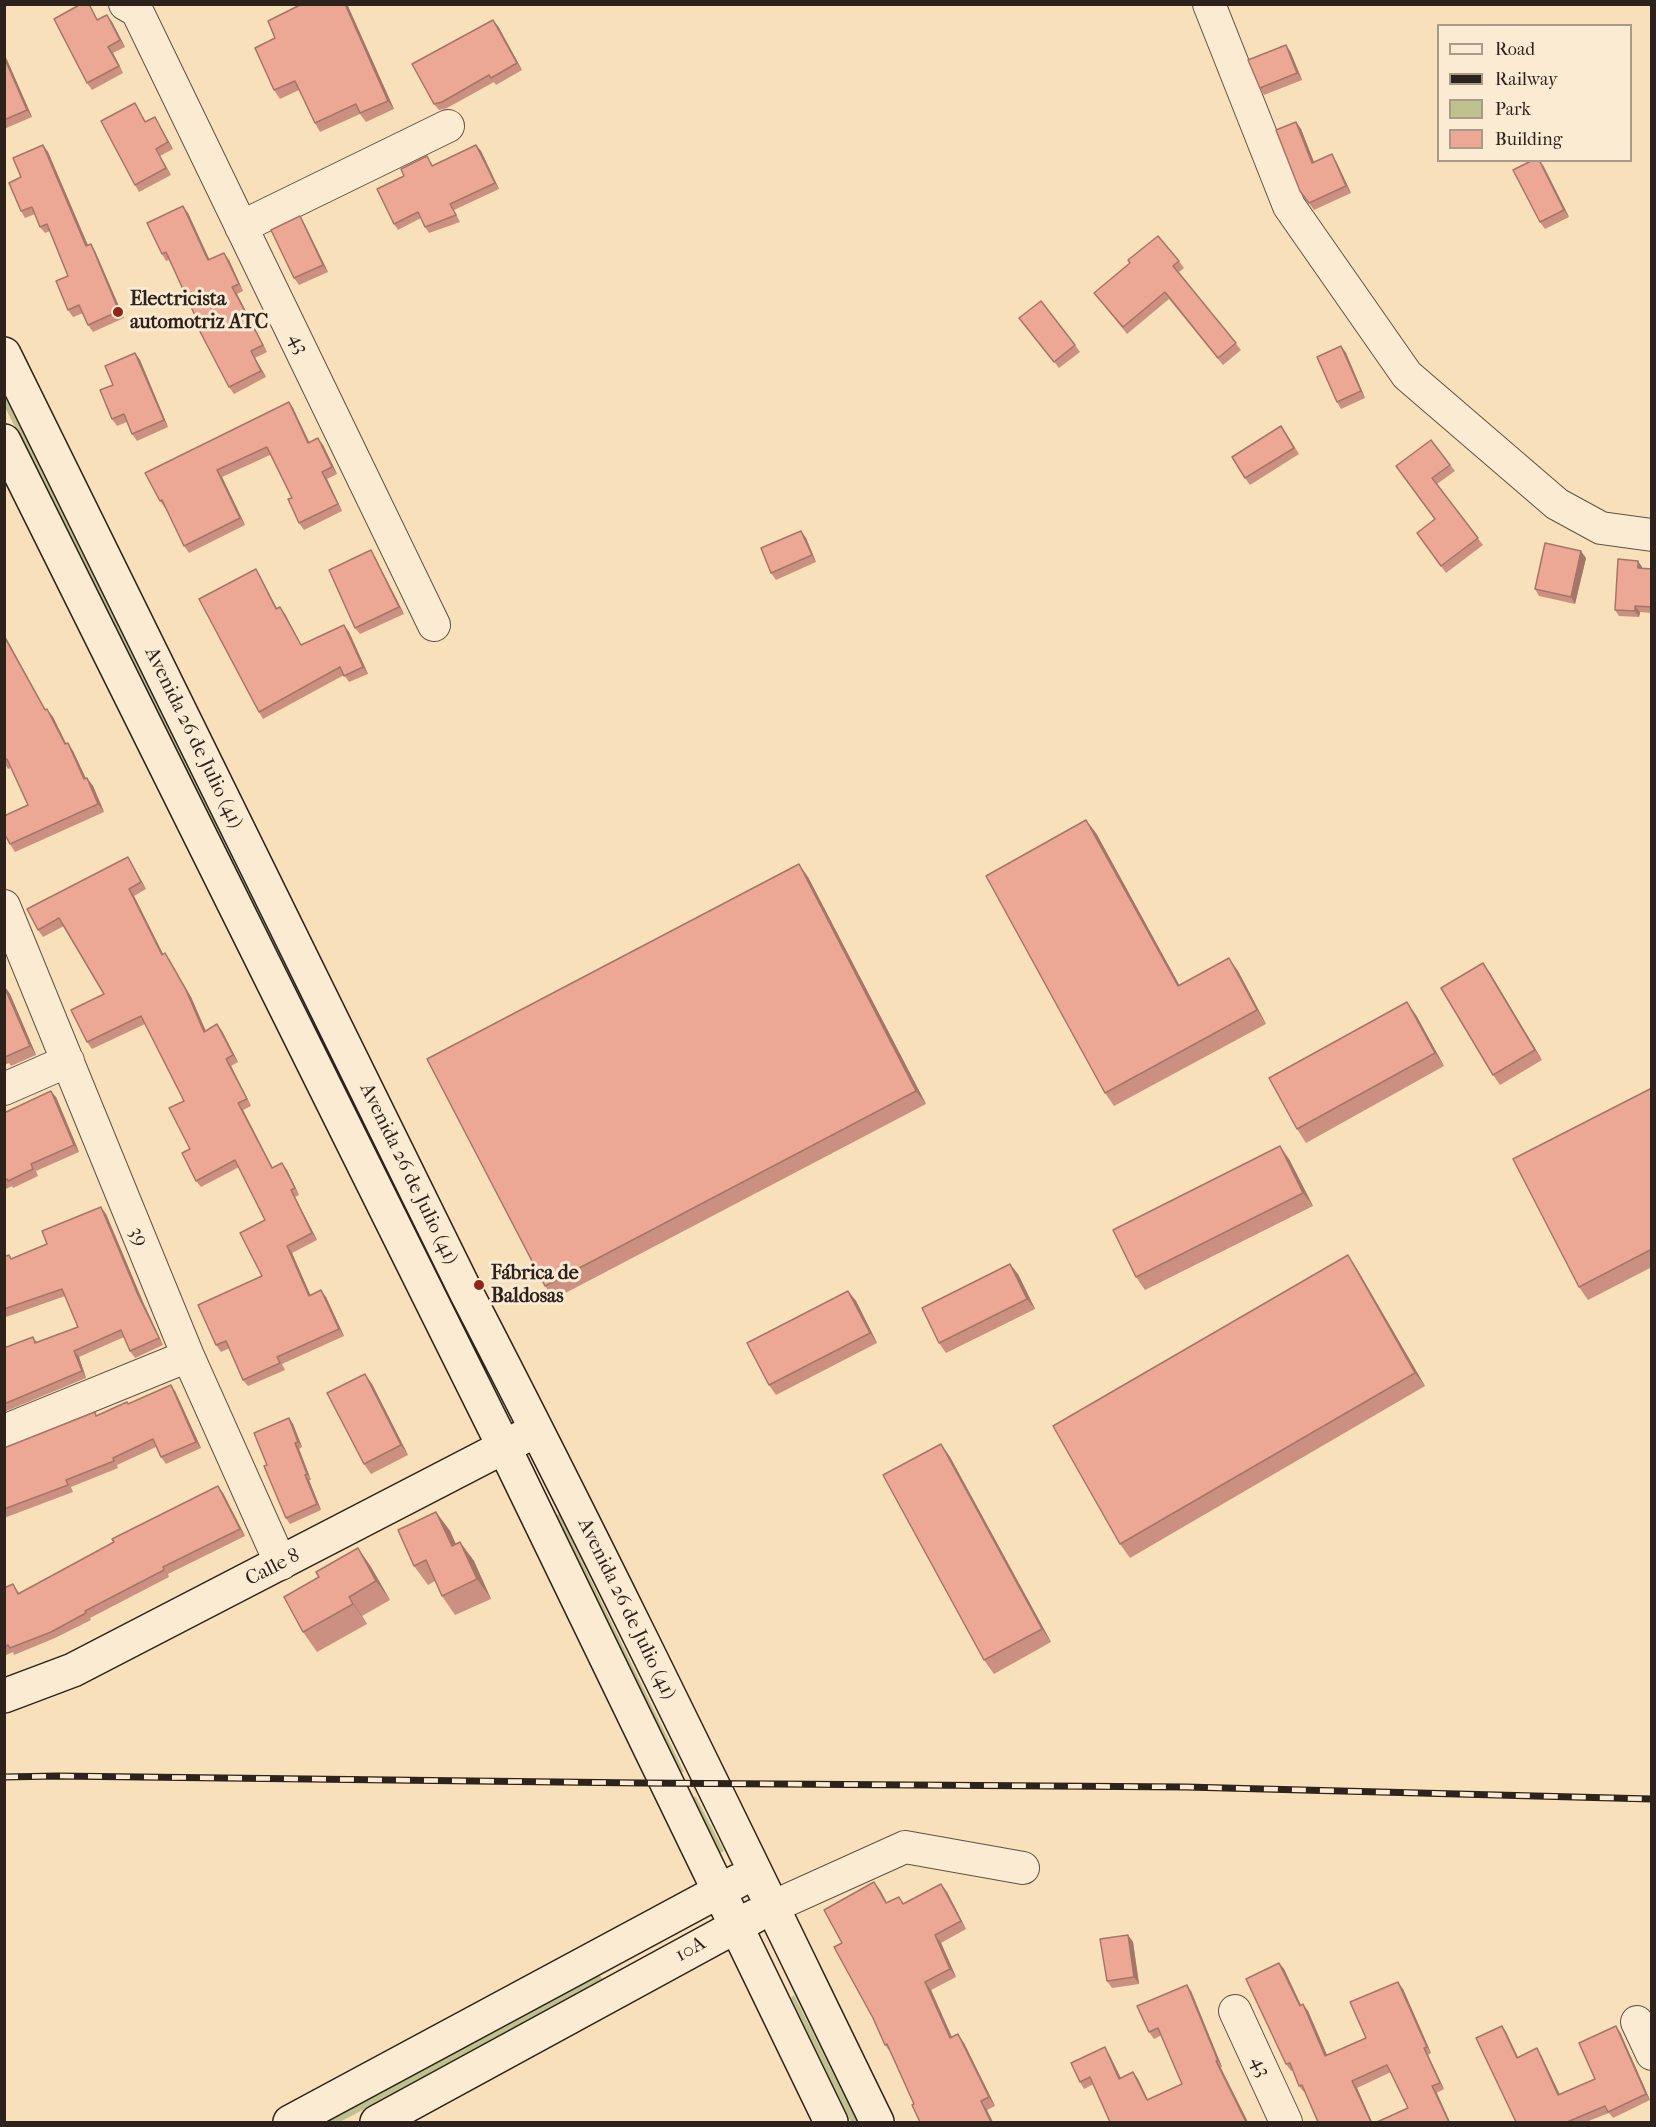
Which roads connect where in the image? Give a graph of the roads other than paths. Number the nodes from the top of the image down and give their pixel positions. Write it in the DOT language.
graph roads {
  1 [pos="1209,4"];
  2 [pos="137,7"];
  3 [pos="448,126"];
  4 [pos="241,227"];
  5 [pos="4,354"];
  6 [pos="4,441"];
  7 [pos="1652,536"];
  8 [pos="434,625"];
  9 [pos="4,906"];
  10 [pos="68,1061"];
  11 [pos="4,1089"];
  12 [pos="188,1356"];
  13 [pos="538,1430"];
  14 [pos="4,1431"];
  15 [pos="504,1447"];
  16 [pos="281,1564"];
  17 [pos="4,1696"];
  18 [pos="1023,1868"];
  19 [pos="755,1872"];
  20 [pos="719,1892"];
  21 [pos="772,1907"];
  22 [pos="735,1927"];
  23 [pos="1235,2011"];
  24 [pos="1636,2022"];
  25 [pos="1652,2054"];
  26 [pos="290,2122"];
  27 [pos="377,2122"];
  28 [pos="831,2122"];
  29 [pos="877,2122"];
  30 [pos="1286,2122"];
  1 -- 7 [label="street"];
  2 -- 4 [label="street, 43"];
  3 -- 4 [label="street"];
  4 -- 8 [label="street, 43"];
  5 -- 13 [label="main road, Avenida 26 de Julio (41)"];
  6 -- 15 [label="main road, Avenida 26 de Julio (41)"];
  9 -- 10 [label="street, 39"];
  10 -- 11 [label="street"];
  10 -- 12 [label="street, 39"];
  12 -- 14 [label="street"];
  12 -- 16 [label="street, 39"];
  13 -- 15 [label="main road, Calle 8"];
  13 -- 19 [label="main road, Avenida 26 de Julio (41)"];
  15 -- 16 [label="main road, Calle 8"];
  15 -- 20 [label="main road, Avenida 26 de Julio (41)"];
  16 -- 17 [label="main road, Calle 8"];
  18 -- 21 [label="street, 10A"];
  19 -- 20 [label="main road, 10A"];
  19 -- 21 [label="main road, Avenida 26 de Julio (41)"];
  20 -- 22 [label="main road, Avenida 26 de Julio (41)"];
  20 -- 26 [label="main road, 10A"];
  21 -- 22 [label="main road, 10A"];
  21 -- 29 [label="main road, Avenida 26 de Julio (41)"];
  22 -- 27 [label="main road, 10A"];
  22 -- 28 [label="main road, Avenida 26 de Julio (41)"];
  23 -- 30 [label="street, 43"];
  24 -- 25 [label="street"];
}
